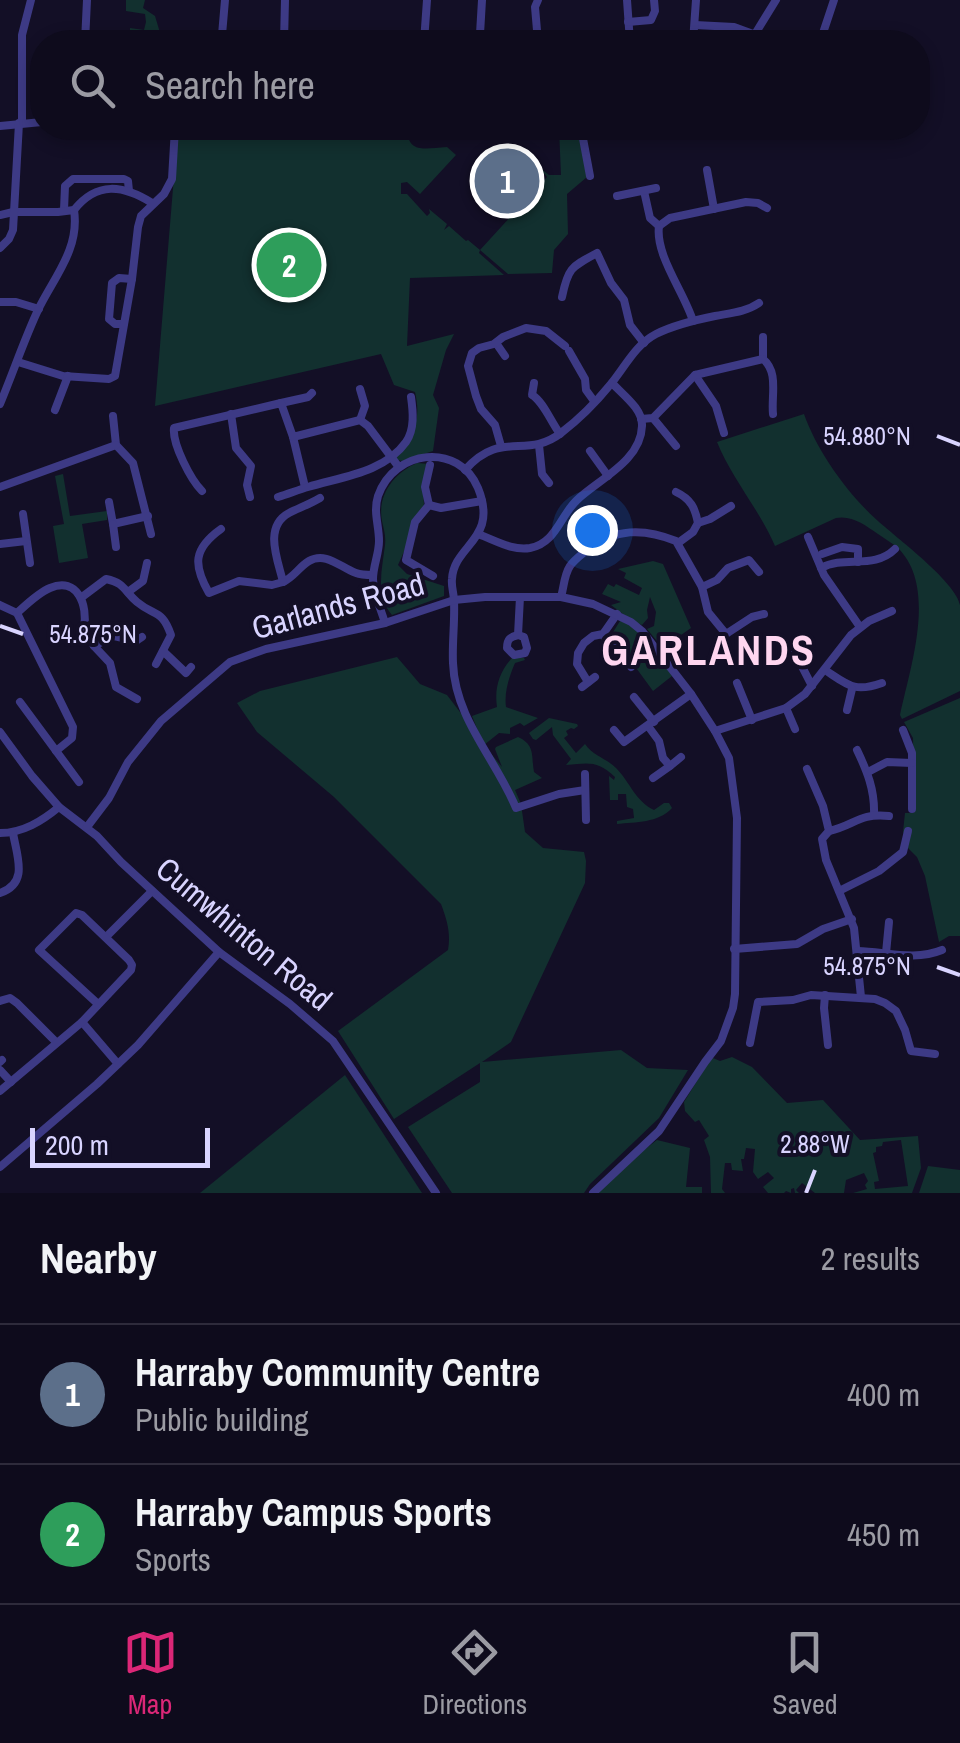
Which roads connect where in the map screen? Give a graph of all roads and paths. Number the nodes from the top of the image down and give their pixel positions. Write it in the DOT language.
graph roads {
  1 [pos="31,0"];
  2 [pos="87,0"];
  3 [pos="225,0"];
  4 [pos="285,0"];
  5 [pos="427,0"];
  6 [pos="482,0"];
  7 [pos="538,0"];
  8 [pos="627,0"];
  9 [pos="654,0"];
  10 [pos="696,0"];
  11 [pos="776,0"];
  12 [pos="834,0"];
  13 [pos="628,22"];
  14 [pos="695,24"];
  15 [pos="86,30"];
  16 [pos="222,30"];
  17 [pos="284,30"];
  18 [pos="425,30"];
  19 [pos="480,30"];
  20 [pos="537,30"];
  21 [pos="629,30"];
  22 [pos="694,30"];
  23 [pos="738,30"];
  24 [pos="759,30"];
  25 [pos="824,30"];
  26 [pos="21,123"];
  27 [pos="30,123"];
  28 [pos="0,126"];
  29 [pos="174,140"];
  30 [pos="583,140"];
  31 [pos="707,170"];
  32 [pos="590,176"];
  33 [pos="656,188"];
  34 [pos="129,191"];
  35 [pos="644,191"];
  36 [pos="617,196"];
  37 [pos="152,203"];
  38 [pos="767,208"];
  39 [pos="64,210"];
  40 [pos="74,210"];
  41 [pos="714,210"];
  42 [pos="14,212"];
  43 [pos="0,215"];
  44 [pos="659,226"];
  45 [pos="591,242"];
  46 [pos="0,248"];
  47 [pos="597,254"];
  48 [pos="132,279"];
  49 [pos="562,296"];
  50 [pos="0,302"];
  51 [pos="759,303"];
  52 [pos="39,308"];
  53 [pos="693,321"];
  54 [pos="123,324"];
  55 [pos="764,337"];
  56 [pos="496,343"];
  57 [pos="644,343"];
  58 [pos="506,356"];
  59 [pos="764,358"];
  60 [pos="18,362"];
  61 [pos="695,375"];
  62 [pos="68,376"];
  63 [pos="612,383"];
  64 [pos="534,384"];
  65 [pos="360,389"];
  66 [pos="312,393"];
  67 [pos="521,393"];
  68 [pos="532,395"];
  69 [pos="411,396"];
  70 [pos="476,396"];
  71 [pos="465,400"];
  72 [pos="594,401"];
  73 [pos="281,403"];
  74 [pos="0,404"];
  75 [pos="56,410"];
  76 [pos="231,414"];
  77 [pos="774,414"];
  78 [pos="114,416"];
  79 [pos="653,418"];
  80 [pos="641,419"];
  81 [pos="360,420"];
  82 [pos="724,433"];
  83 [pos="560,434"];
  84 [pos="293,438"];
  85 [pos="116,445"];
  86 [pos="539,445"];
  87 [pos="501,446"];
  88 [pos="676,446"];
  89 [pos="590,451"];
  90 [pos="390,456"];
  91 [pos="430,465"];
  92 [pos="398,466"];
  93 [pos="465,470"];
  94 [pos="608,476"];
  95 [pos="544,482"];
  96 [pos="306,487"];
  97 [pos="0,488"];
  98 [pos="202,492"];
  99 [pos="676,492"];
  100 [pos="278,496"];
  101 [pos="250,497"];
  102 [pos="320,498"];
  103 [pos="482,501"];
  104 [pos="109,502"];
  105 [pos="429,505"];
  106 [pos="730,506"];
  107 [pos="23,514"];
  108 [pos="148,516"];
  109 [pos="698,523"];
  110 [pos="114,524"];
  111 [pos="221,529"];
  112 [pos="151,534"];
  113 [pos="478,534"];
  114 [pos="808,537"];
  115 [pos="26,541"];
  116 [pos="678,543"];
  117 [pos="0,544"];
  118 [pos="116,547"];
  119 [pos="841,547"];
  120 [pos="895,549"];
  121 [pos="822,554"];
  122 [pos="841,560"];
  123 [pos="858,562"];
  124 [pos="30,563"];
  125 [pos="147,563"];
  126 [pos="820,568"];
  127 [pos="759,572"];
  128 [pos="373,576"];
  129 [pos="433,576"];
  130 [pos="283,582"];
  131 [pos="702,586"];
  132 [pos="128,592"];
  133 [pos="209,593"];
  134 [pos="82,597"];
  135 [pos="520,597"];
  136 [pos="562,597"];
  137 [pos="454,600"];
  138 [pos="214,603"];
  139 [pos="0,606"];
  140 [pos="892,611"];
  141 [pos="16,612"];
  142 [pos="617,614"];
  143 [pos="764,614"];
  144 [pos="385,623"];
  145 [pos="860,627"];
  146 [pos="603,634"];
  147 [pos="518,635"];
  148 [pos="142,637"];
  149 [pos="94,646"];
  150 [pos="162,651"];
  151 [pos="795,653"];
  152 [pos="156,664"];
  153 [pos="191,667"];
  154 [pos="631,667"];
  155 [pos="824,670"];
  156 [pos="588,682"];
  157 [pos="882,682"];
  158 [pos="737,683"];
  159 [pos="812,686"];
  160 [pos="852,688"];
  161 [pos="691,694"];
  162 [pos="634,697"];
  163 [pos="136,699"];
  164 [pos="20,702"];
  165 [pos="786,708"];
  166 [pos="847,710"];
  167 [pos="752,720"];
  168 [pos="651,724"];
  169 [pos="795,729"];
  170 [pos="614,730"];
  171 [pos="903,730"];
  172 [pos="715,731"];
  173 [pos="0,732"];
  174 [pos="857,750"];
  175 [pos="56,751"];
  176 [pos="681,757"];
  177 [pos="912,764"];
  178 [pos="670,766"];
  179 [pos="807,769"];
  180 [pos="868,772"];
  181 [pos="585,774"];
  182 [pos="652,778"];
  183 [pos="79,782"];
  184 [pos="585,790"];
  185 [pos="59,806"];
  186 [pos="912,809"];
  187 [pos="874,814"];
  188 [pos="889,816"];
  189 [pos="586,820"];
  190 [pos="86,827"];
  191 [pos="829,831"];
  192 [pos="908,831"];
  193 [pos="13,833"];
  194 [pos="0,834"];
  195 [pos="152,891"];
  196 [pos="840,891"];
  197 [pos="0,893"];
  198 [pos="852,919"];
  199 [pos="890,922"];
  200 [pos="106,937"];
  201 [pos="734,949"];
  202 [pos="942,950"];
  203 [pos="858,951"];
  204 [pos="218,952"];
  205 [pos="886,953"];
  206 [pos="825,996"];
  207 [pos="861,997"];
  208 [pos="0,1000"];
  209 [pos="98,1004"];
  210 [pos="82,1022"];
  211 [pos="56,1042"];
  212 [pos="750,1043"];
  213 [pos="828,1045"];
  214 [pos="934,1054"];
  215 [pos="1,1064"];
  216 [pos="118,1064"];
  217 [pos="11,1082"];
  218 [pos="0,1091"];
  219 [pos="0,1166"];
  220 [pos="436,1193"];
  221 [pos="593,1193"];
  1 -- 26 [label="street"];
  2 -- 15 [label="street"];
  3 -- 16 [label="street"];
  4 -- 17 [label="street"];
  5 -- 18 [label="street"];
  6 -- 19 [label="street"];
  7 -- 20 [label="street"];
  8 -- 13 [label="street"];
  9 -- 13 [label="street"];
  10 -- 14 [label="street"];
  11 -- 24 [label="street"];
  12 -- 25 [label="street"];
  13 -- 21 [label="street"];
  14 -- 22 [label="street"];
  14 -- 23 [label="street"];
  26 -- 27 [label="street"];
  26 -- 28 [label="street"];
  26 -- 42 [label="street"];
  29 -- 37 [label="street"];
  30 -- 32 [label="street"];
  31 -- 41 [label="street"];
  33 -- 35 [label="street"];
  34 -- 37 [label="street"];
  34 -- 39 [label="street"];
  34 -- 40 [label="street"];
  35 -- 36 [label="street"];
  35 -- 44 [label="street"];
  37 -- 48 [label="street"];
  38 -- 41 [label="street"];
  39 -- 40 [label="street"];
  39 -- 42 [label="street"];
  40 -- 52 [label="street"];
  41 -- 44 [label="street"];
  42 -- 43 [label="street"];
  42 -- 46 [label="street"];
  44 -- 53 [label="street"];
  45 -- 47 [label="street"];
  47 -- 49 [label="street"];
  47 -- 57 [label="street"];
  48 -- 54 [label="street"];
  48 -- 54 [label="street"];
  50 -- 52 [label="street"];
  51 -- 53 [label="street"];
  52 -- 60 [label="street"];
  53 -- 57 [label="street"];
  54 -- 62 [label="street"];
  55 -- 59 [label="street"];
  56 -- 58 [label="street"];
  56 -- 70 [label="street"];
  56 -- 72 [label="street"];
  57 -- 63 [label="street"];
  59 -- 61 [label="street"];
  59 -- 77 [label="street"];
  60 -- 62 [label="street"];
  60 -- 74 [label="street"];
  61 -- 79 [label="street"];
  61 -- 82 [label="street"];
  62 -- 75 [label="street"];
  63 -- 72 [label="street"];
  63 -- 80 [label="street"];
  64 -- 68 [label="street"];
  65 -- 81 [label="street"];
  66 -- 73 [label="street"];
  67 -- 68 [label="street"];
  68 -- 83 [label="street"];
  69 -- 90 [label="street"];
  70 -- 71 [label="street"];
  70 -- 87 [label="street"];
  72 -- 83 [label="street"];
  73 -- 76 [label="street"];
  73 -- 84 [label="street"];
  76 -- 98 [label="street"];
  76 -- 101 [label="street"];
  78 -- 85 [label="street"];
  79 -- 80 [label="street"];
  79 -- 88 [label="street"];
  80 -- 94 [label="street"];
  81 -- 84 [label="street"];
  81 -- 90 [label="street"];
  83 -- 86 [label="street"];
  84 -- 96 [label="street"];
  85 -- 97 [label="street"];
  85 -- 108 [label="street"];
  86 -- 87 [label="street"];
  86 -- 95 [label="street"];
  87 -- 93 [label="street"];
  89 -- 94 [label="street"];
  90 -- 92 [label="street"];
  90 -- 96 [label="street"];
  91 -- 105 [label="street"];
  92 -- 93 [label="street"];
  92 -- 128 [label="street"];
  93 -- 103 [label="street"];
  94 -- 113 [label="street"];
  96 -- 100 [label="street"];
  99 -- 109 [label="street"];
  102 -- 130 [label="street"];
  103 -- 105 [label="street"];
  103 -- 113 [label="street"];
  104 -- 110 [label="street"];
  105 -- 129 [label="street"];
  106 -- 109 [label="street"];
  107 -- 115 [label="street"];
  108 -- 110 [label="street"];
  108 -- 112 [label="street"];
  109 -- 116 [label="street"];
  110 -- 118 [label="street"];
  111 -- 133 [label="street"];
  113 -- 137 [label="street"];
  114 -- 126 [label="street"];
  115 -- 117 [label="street"];
  115 -- 124 [label="street"];
  116 -- 131 [label="street"];
  116 -- 136 [label="street"];
  119 -- 121 [label="street"];
  119 -- 122 [label="street"];
  119 -- 123 [label="street"];
  120 -- 123 [label="street"];
  122 -- 123 [label="street"];
  122 -- 126 [label="street"];
  125 -- 132 [label="street"];
  126 -- 145 [label="street"];
  127 -- 131 [label="street"];
  128 -- 130 [label="street"];
  128 -- 144 [label="street"];
  130 -- 133 [label="street"];
  131 -- 143 [label="street"];
  132 -- 134 [label="street"];
  132 -- 150 [label="street"];
  133 -- 138 [label="street"];
  134 -- 141 [label="street"];
  134 -- 149 [label="street"];
  135 -- 136 [label="street, Garlands Road"];
  135 -- 137 [label="street, Garlands Road"];
  135 -- 147 [label="street"];
  136 -- 142 [label="street, Garlands Road"];
  137 -- 144 [label="street, Garlands Road"];
  137 -- 184 [label="street"];
  139 -- 141 [label="street"];
  140 -- 145 [label="street"];
  141 -- 175 [label="street"];
  142 -- 146 [label="street"];
  142 -- 161 [label="street"];
  144 -- 190 [label="street, Garlands Road"];
  145 -- 155 [label="street"];
  146 -- 154 [label="street"];
  146 -- 156 [label="street"];
  148 -- 149 [label="street"];
  149 -- 163 [label="street"];
  150 -- 152 [label="street"];
  150 -- 153 [label="street"];
  151 -- 159 [label="street"];
  155 -- 159 [label="street"];
  155 -- 160 [label="street"];
  157 -- 160 [label="street"];
  158 -- 167 [label="street"];
  159 -- 165 [label="street"];
  160 -- 166 [label="street"];
  161 -- 168 [label="street"];
  161 -- 172 [label="street"];
  162 -- 168 [label="street"];
  164 -- 175 [label="street"];
  165 -- 167 [label="street"];
  165 -- 169 [label="street"];
  167 -- 172 [label="street"];
  168 -- 170 [label="street"];
  168 -- 178 [label="street"];
  171 -- 177 [label="street"];
  172 -- 201 [label="street"];
  173 -- 185 [label="street, Cumwhinton Road"];
  174 -- 180 [label="street"];
  175 -- 183 [label="street"];
  176 -- 178 [label="street"];
  177 -- 180 [label="street"];
  177 -- 186 [label="street"];
  178 -- 182 [label="street"];
  179 -- 191 [label="street"];
  180 -- 187 [label="street"];
  181 -- 184 [label="street"];
  184 -- 189 [label="street"];
  185 -- 190 [label="street, Cumwhinton Road"];
  185 -- 193 [label="street"];
  187 -- 188 [label="street"];
  187 -- 191 [label="street"];
  190 -- 195 [label="street, Cumwhinton Road"];
  191 -- 196 [label="street"];
  192 -- 196 [label="street"];
  193 -- 194 [label="street"];
  193 -- 197 [label="street"];
  195 -- 200 [label="street"];
  195 -- 204 [label="street, Cumwhinton Road"];
  196 -- 198 [label="street"];
  198 -- 201 [label="street"];
  198 -- 203 [label="street"];
  199 -- 205 [label="street"];
  200 -- 209 [label="street"];
  200 -- 209 [label="street"];
  201 -- 221 [label="street"];
  202 -- 205 [label="street"];
  203 -- 205 [label="street"];
  203 -- 207 [label="street"];
  204 -- 216 [label="street"];
  204 -- 220 [label="street, Cumwhinton Road"];
  206 -- 207 [label="street"];
  206 -- 212 [label="street"];
  206 -- 213 [label="street"];
  207 -- 214 [label="street"];
  208 -- 211 [label="street"];
  209 -- 210 [label="street"];
  210 -- 211 [label="street"];
  210 -- 216 [label="street"];
  211 -- 217 [label="street"];
  215 -- 217 [label="street"];
  216 -- 219 [label="street"];
  217 -- 218 [label="street"];
}
